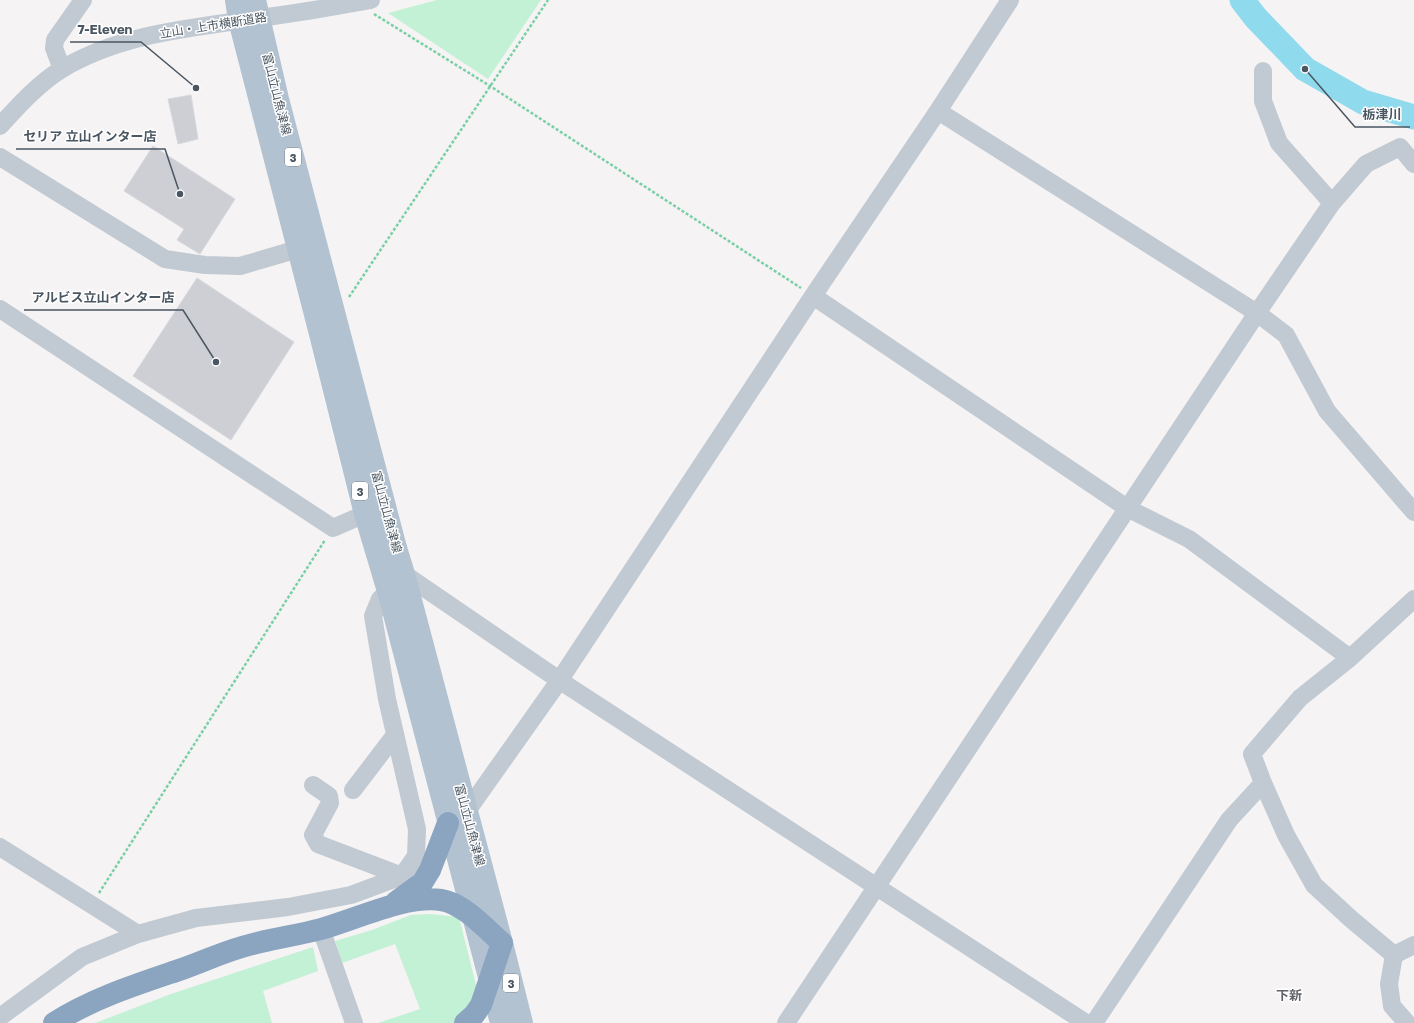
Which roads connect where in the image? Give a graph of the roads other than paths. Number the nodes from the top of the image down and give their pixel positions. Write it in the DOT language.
graph roads {
  1 [pos="83,0"];
  2 [pos="1010,0"];
  3 [pos="363,1"];
  4 [pos="247,10"];
  5 [pos="62,69"];
  6 [pos="1263,71"];
  7 [pos="938,110"];
  8 [pos="0,126"];
  9 [pos="0,157"];
  10 [pos="1414,164"];
  11 [pos="1332,202"];
  12 [pos="298,249"];
  13 [pos="813,296"];
  14 [pos="0,309"];
  15 [pos="1257,313"];
  16 [pos="1128,508"];
  17 [pos="1414,512"];
  18 [pos="365,514"];
  19 [pos="404,574"];
  20 [pos="388,591"];
  21 [pos="1414,599"];
  22 [pos="1350,658"];
  23 [pos="559,680"];
  24 [pos="395,735"];
  25 [pos="1263,783"];
  26 [pos="313,785"];
  27 [pos="353,790"];
  28 [pos="466,811"];
  29 [pos="448,823"];
  30 [pos="0,847"];
  31 [pos="402,876"];
  32 [pos="877,887"];
  33 [pos="388,907"];
  34 [pos="473,918"];
  35 [pos="321,929"];
  36 [pos="138,934"];
  37 [pos="502,943"];
  38 [pos="1414,945"];
  39 [pos="1394,955"];
  40 [pos="489,980"];
  41 [pos="0,1017"];
  42 [pos="61,1021"];
  43 [pos="354,1023"];
  44 [pos="465,1023"];
  45 [pos="501,1023"];
  46 [pos="522,1023"];
  47 [pos="786,1023"];
  48 [pos="1086,1023"];
  49 [pos="1094,1023"];
  50 [pos="1407,1023"];
  1 -- 5 [label="street"];
  2 -- 7 [label="street"];
  3 -- 4 [label="street, 立山・上市横断道路"];
  4 -- 5 [label="street, 立山・上市横断道路"];
  4 -- 12 [label="main road, 富山立山魚津線 / 3"];
  4 -- 19 [label="main road, 富山立山魚津線 / 3"];
  5 -- 8 [label="street, 立山・上市横断道路"];
  6 -- 11 [label="street"];
  7 -- 13 [label="street"];
  7 -- 15 [label="street"];
  9 -- 12 [label="street"];
  10 -- 11 [label="street"];
  11 -- 15 [label="street"];
  12 -- 18 [label="main road, 富山立山魚津線 / 3"];
  13 -- 16 [label="street"];
  13 -- 23 [label="street"];
  14 -- 18 [label="street"];
  15 -- 16 [label="street"];
  15 -- 17 [label="street"];
  16 -- 22 [label="street"];
  16 -- 32 [label="street"];
  18 -- 20 [label="main road, 富山立山魚津線 / 3"];
  19 -- 23 [label="street"];
  19 -- 28 [label="main road, 富山立山魚津線 / 3"];
  20 -- 24 [label="street"];
  20 -- 29 [label="main road, 富山立山魚津線 / 3"];
  21 -- 22 [label="street"];
  22 -- 25 [label="street"];
  23 -- 28 [label="street"];
  23 -- 32 [label="street"];
  24 -- 27 [label="street"];
  24 -- 31 [label="street"];
  25 -- 39 [label="street"];
  25 -- 49 [label="street"];
  26 -- 31 [label="street"];
  28 -- 37 [label="main road, 富山立山魚津線 / 3"];
  29 -- 33 [label="highway"];
  29 -- 34 [label="main road, 富山立山魚津線 / 3"];
  30 -- 36 [label="street"];
  31 -- 36 [label="street"];
  32 -- 47 [label="street"];
  32 -- 48 [label="street"];
  33 -- 34 [label="highway"];
  33 -- 35 [label="highway"];
  34 -- 37 [label="highway"];
  34 -- 40 [label="main road, 富山立山魚津線 / 3"];
  35 -- 42 [label="highway"];
  35 -- 43 [label="street"];
  36 -- 41 [label="street"];
  37 -- 40 [label="highway"];
  37 -- 46 [label="main road, 富山立山魚津線 / 3"];
  38 -- 39 [label="street"];
  39 -- 50 [label="street"];
  40 -- 44 [label="highway"];
  40 -- 45 [label="main road, 富山立山魚津線 / 3"];
}
